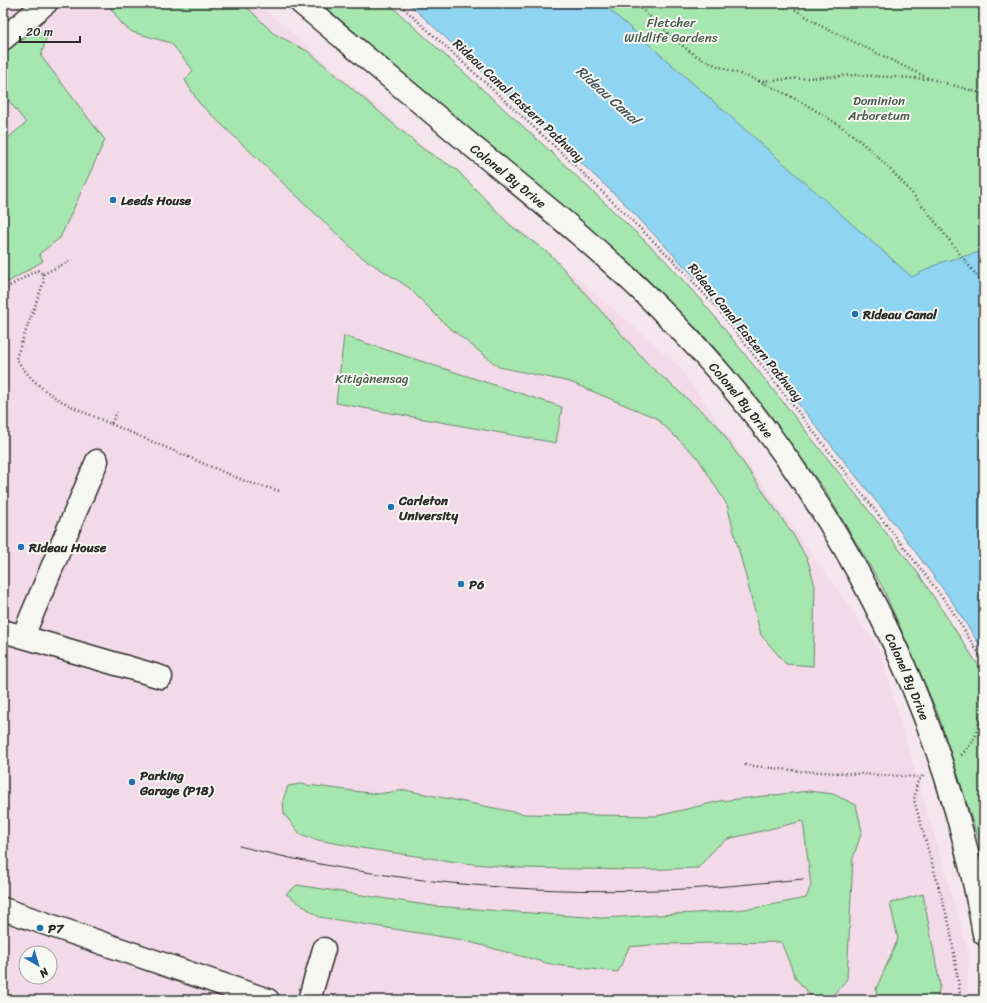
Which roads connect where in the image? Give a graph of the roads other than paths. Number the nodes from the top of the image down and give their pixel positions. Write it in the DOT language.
graph roads {
  1 [pos="46,3"];
  2 [pos="301,3"];
  3 [pos="3,39"];
  4 [pos="97,461"];
  5 [pos="13,633"];
  6 [pos="161,677"];
  7 [pos="3,909"];
  8 [pos="984,934"];
  9 [pos="324,949"];
  10 [pos="268,1000"];
  11 [pos="309,1000"];
  1 -- 3 [label="main road"];
  2 -- 8 [label="main road, Colonel By Drive"];
  4 -- 5 [label="main road"];
  5 -- 6 [label="main road"];
  7 -- 10 [label="main road"];
  9 -- 11 [label="main road"];
}
